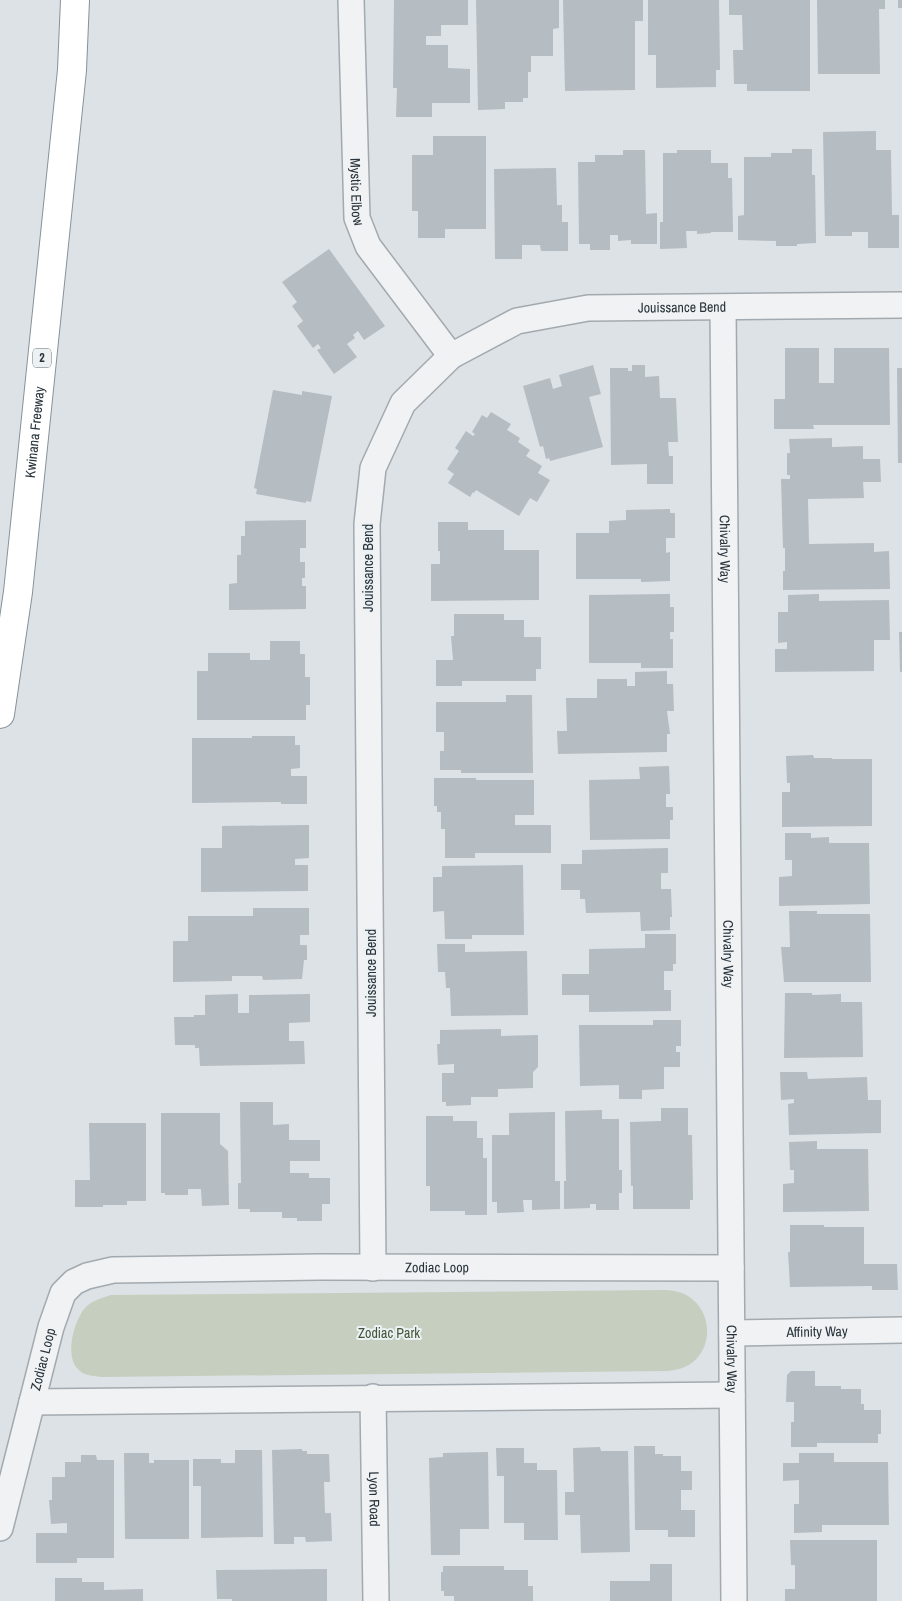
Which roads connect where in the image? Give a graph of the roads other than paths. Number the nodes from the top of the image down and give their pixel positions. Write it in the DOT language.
graph roads {
  1 [pos="75,0"];
  2 [pos="351,0"];
  3 [pos="902,305"];
  4 [pos="723,308"];
  5 [pos="451,356"];
  6 [pos="0,714"];
  7 [pos="373,1268"];
  8 [pos="731,1268"];
  9 [pos="902,1330"];
  10 [pos="732,1332"];
  11 [pos="732,1395"];
  12 [pos="373,1397"];
  13 [pos="32,1402"];
  14 [pos="0,1528"];
  15 [pos="376,1601"];
  16 [pos="734,1601"];
  1 -- 6 [label="highway, Kwinana Freeway / 2"];
  2 -- 5 [label="street, Mystic Elbow"];
  3 -- 4 [label="street, Jouissance Bend"];
  4 -- 5 [label="street, Jouissance Bend"];
  4 -- 8 [label="street, Chivalry Way"];
  5 -- 7 [label="street, Jouissance Bend"];
  7 -- 8 [label="street, Zodiac Loop"];
  7 -- 13 [label="street, Zodiac Loop"];
  8 -- 10 [label="street, Chivalry Way"];
  9 -- 10 [label="street, Affinity Way"];
  10 -- 11 [label="street, Chivalry Way"];
  11 -- 12 [label="street, Zodiac Loop"];
  11 -- 16 [label="street, Chivalry Way"];
  12 -- 13 [label="street, Zodiac Loop"];
  12 -- 15 [label="street, Lyon Road"];
  13 -- 14 [label="street"];
}
